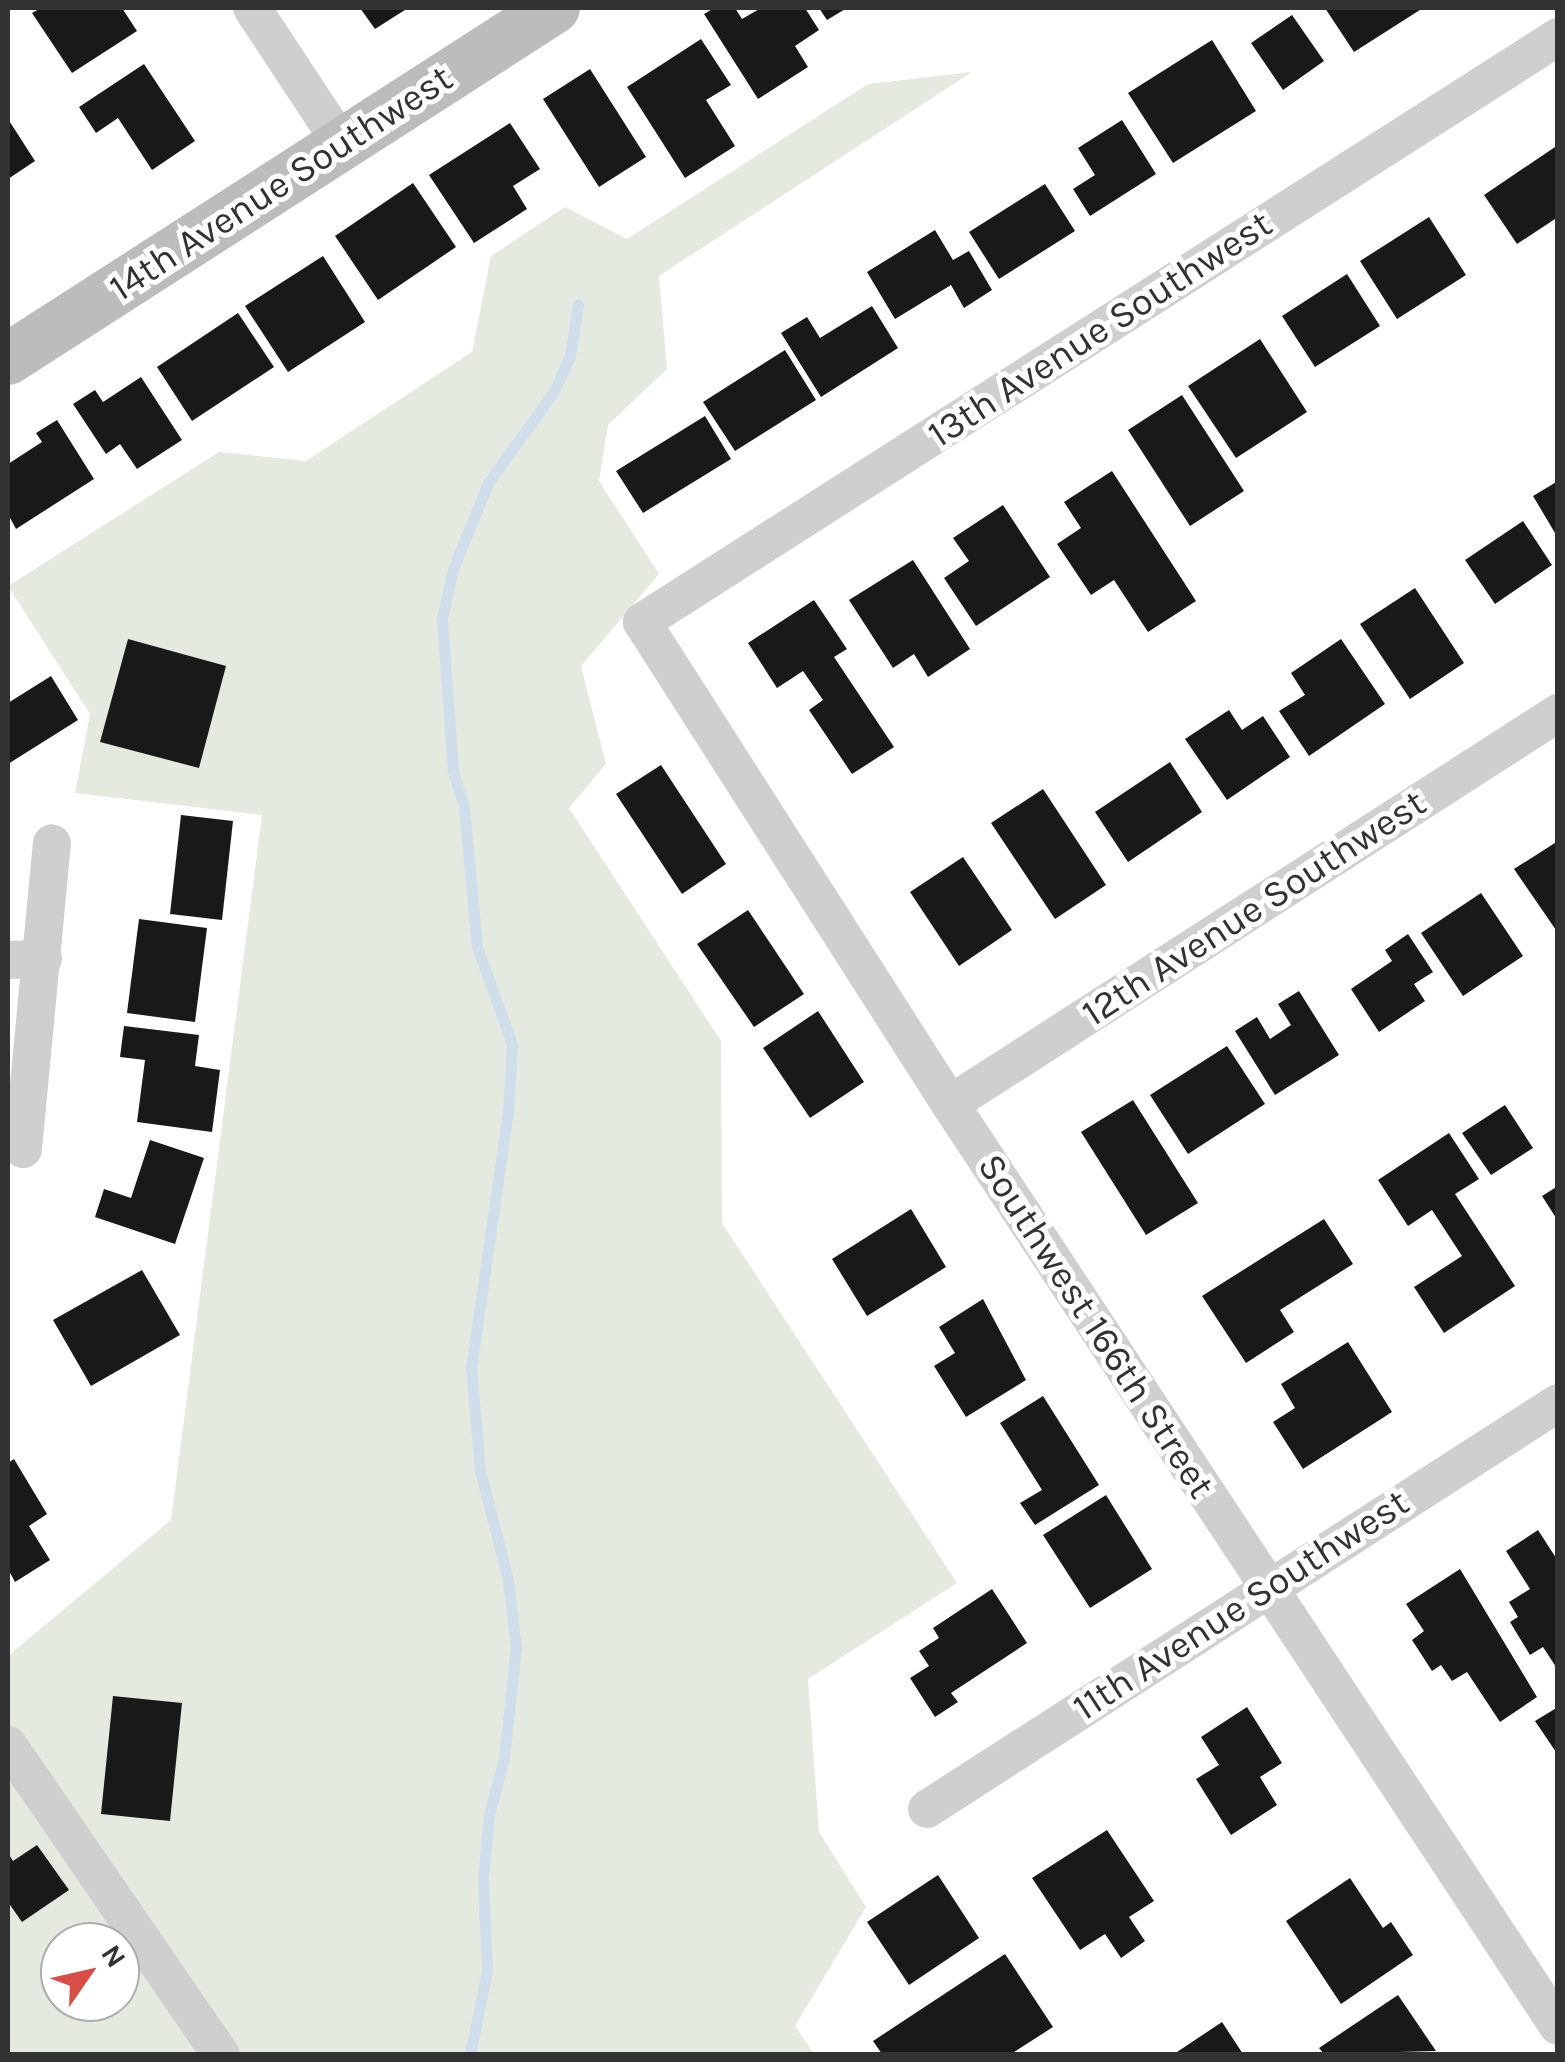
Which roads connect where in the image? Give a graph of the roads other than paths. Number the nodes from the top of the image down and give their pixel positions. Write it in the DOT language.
graph roads {
  1 [pos="252,8"];
  2 [pos="554,8"];
  3 [pos="1558,37"];
  4 [pos="341,144"];
  5 [pos="8,359"];
  6 [pos="642,622"];
  7 [pos="1558,713"];
  8 [pos="52,843"];
  9 [pos="25,960"];
  10 [pos="950,1104"];
  11 [pos="23,1149"];
  12 [pos="1558,1403"];
  13 [pos="1266,1586"];
  14 [pos="8,1745"];
  15 [pos="927,1809"];
  16 [pos="1558,2026"];
  17 [pos="220,2054"];
  1 -- 4 [label="street"];
  2 -- 4 [label="street, 14th Avenue Southwest"];
  3 -- 6 [label="street, 13th Avenue Southwest"];
  4 -- 5 [label="street, 14th Avenue Southwest"];
  6 -- 10 [label="street, Southwest 166th Street"];
  7 -- 10 [label="street, 12th Avenue Southwest"];
  8 -- 9 [label="street"];
  9 -- 11 [label="street"];
  10 -- 13 [label="street, Southwest 166th Street"];
  12 -- 13 [label="street, 11th Avenue Southwest"];
  13 -- 15 [label="street, 11th Avenue Southwest"];
  13 -- 16 [label="street, Southwest 166th Street"];
  14 -- 17 [label="street"];
}
